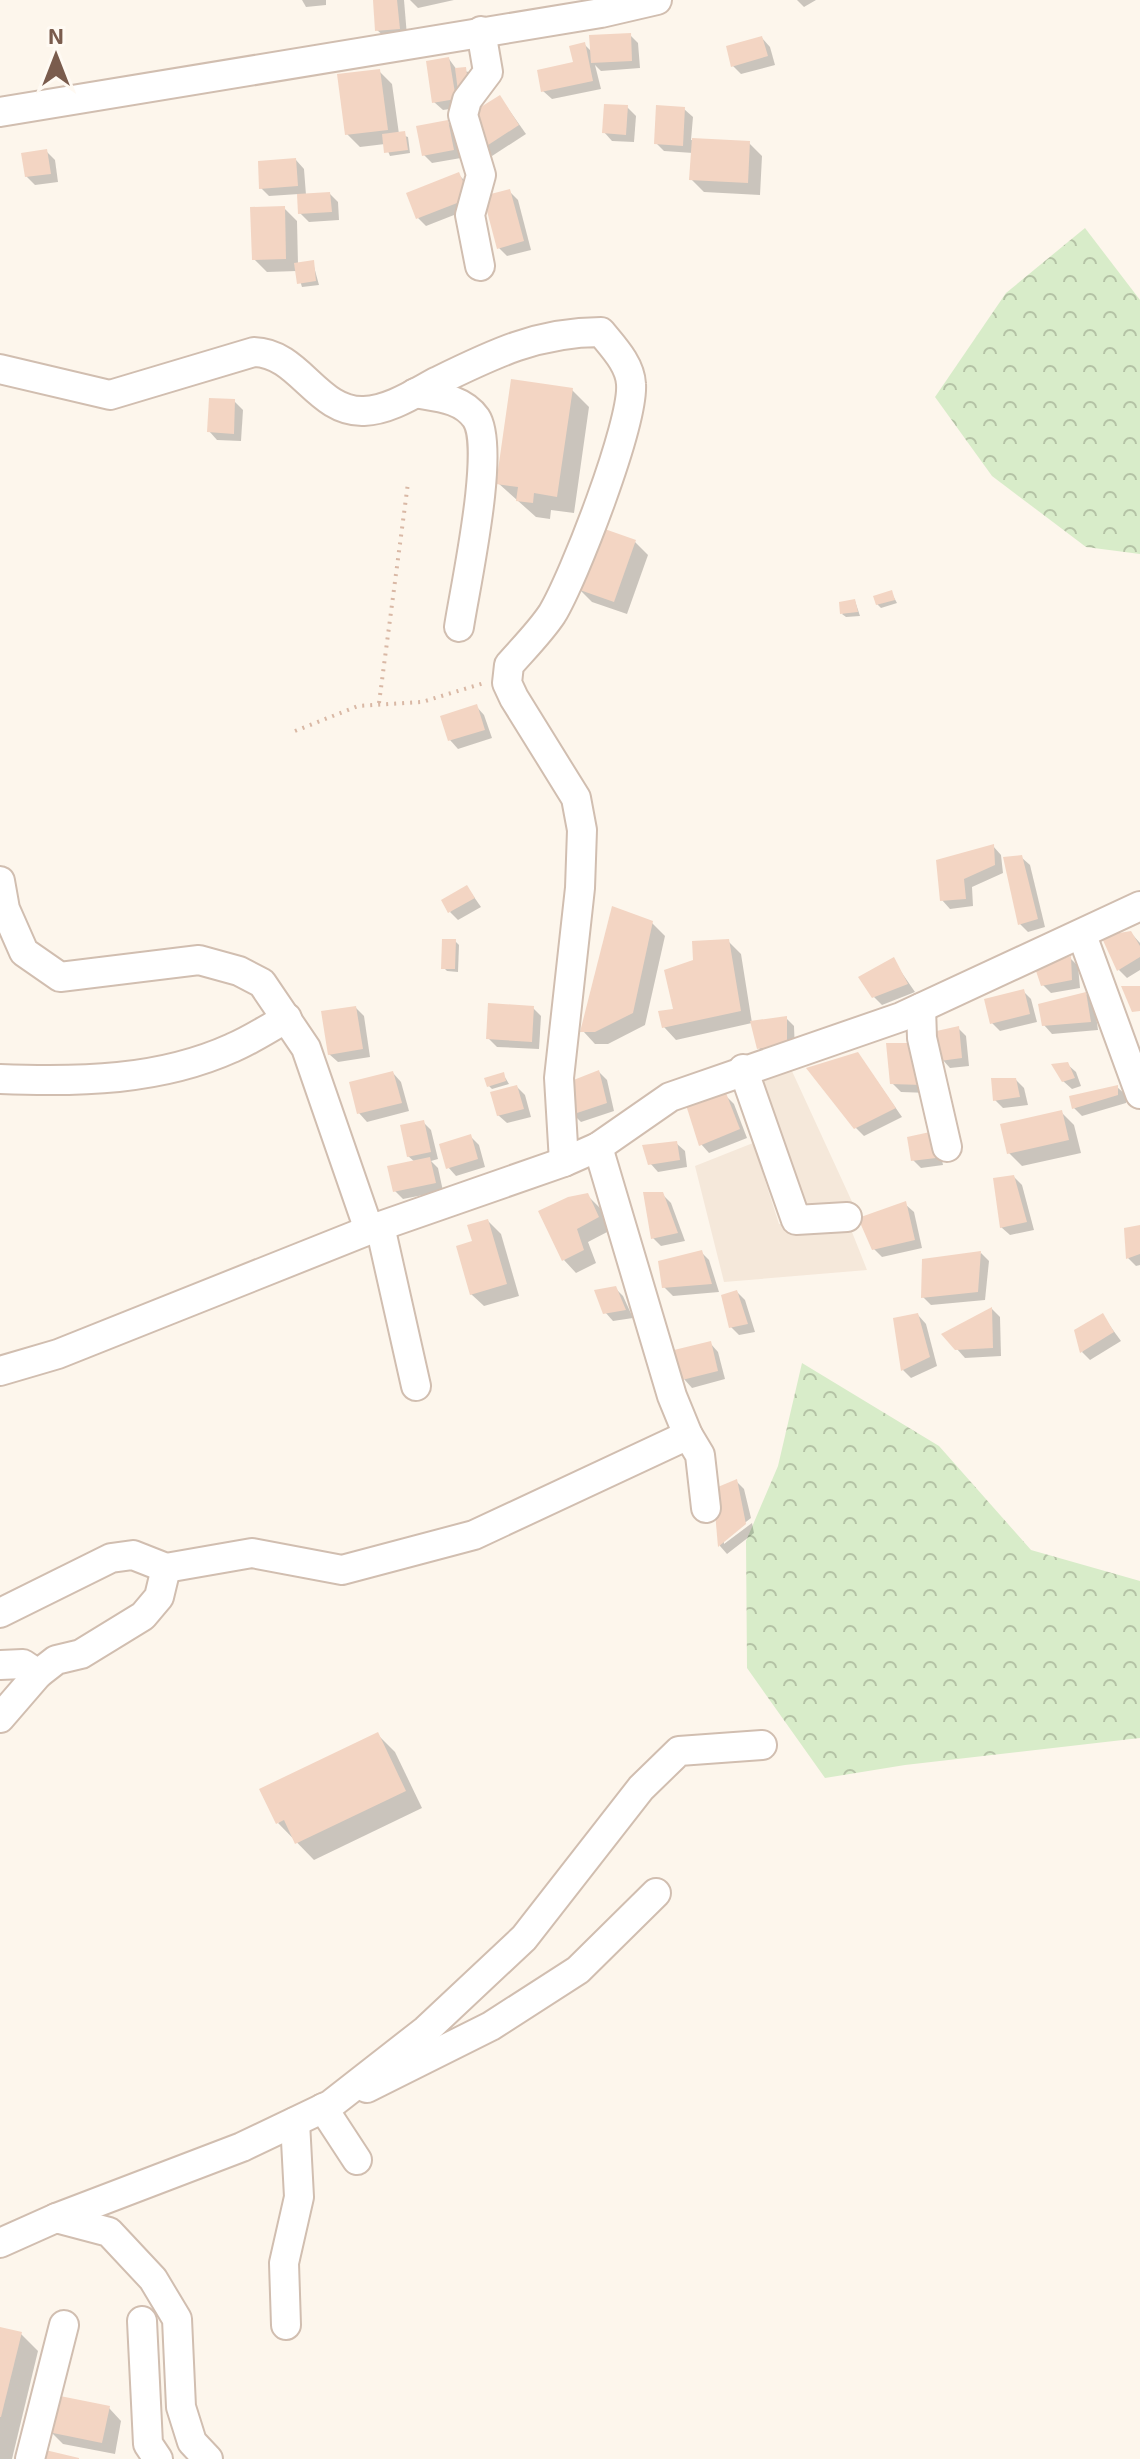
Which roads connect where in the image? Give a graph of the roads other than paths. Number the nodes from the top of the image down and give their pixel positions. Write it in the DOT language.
graph roads {
  1 [pos="657,0"];
  2 [pos="481,31"];
  3 [pos="0,112"];
  4 [pos="480,266"];
  5 [pos="0,369"];
  6 [pos="415,393"];
  7 [pos="459,627"];
  8 [pos="0,881"];
  9 [pos="1140,906"];
  10 [pos="1082,935"];
  11 [pos="921,1008"];
  12 [pos="287,1018"];
  13 [pos="743,1069"];
  14 [pos="0,1079"];
  15 [pos="1140,1094"];
  16 [pos="598,1147"];
  17 [pos="947,1147"];
  18 [pos="564,1162"];
  19 [pos="847,1217"];
  20 [pos="374,1228"];
  21 [pos="0,1371"];
  22 [pos="416,1386"];
  23 [pos="688,1435"];
  24 [pos="706,1508"];
  25 [pos="166,1568"];
  26 [pos="0,1613"];
  27 [pos="0,1665"];
  28 [pos="38,1674"];
  29 [pos="0,1718"];
  30 [pos="762,1745"];
  31 [pos="656,1893"];
  32 [pos="326,2106"];
  33 [pos="295,2122"];
  34 [pos="357,2160"];
  35 [pos="56,2218"];
  36 [pos="0,2243"];
  37 [pos="142,2321"];
  38 [pos="64,2325"];
  39 [pos="286,2325"];
  40 [pos="30,2459"];
  41 [pos="158,2459"];
  42 [pos="208,2459"];
  1 -- 2 [label="street"];
  2 -- 3 [label="street"];
  2 -- 4 [label="street"];
  5 -- 6 [label="street"];
  6 -- 7 [label="street"];
  6 -- 18 [label="street"];
  8 -- 12 [label="street"];
  9 -- 10 [label="street"];
  10 -- 11 [label="street"];
  10 -- 15 [label="street"];
  11 -- 13 [label="street"];
  11 -- 17 [label="street"];
  12 -- 14 [label="street"];
  12 -- 20 [label="street"];
  13 -- 16 [label="street"];
  13 -- 19 [label="street"];
  16 -- 18 [label="street"];
  16 -- 23 [label="street"];
  18 -- 20 [label="street"];
  20 -- 21 [label="street"];
  20 -- 22 [label="street"];
  23 -- 24 [label="street"];
  23 -- 25 [label="street"];
  25 -- 26 [label="street"];
  25 -- 28 [label="street"];
  27 -- 28 [label="street"];
  28 -- 29 [label="street"];
  30 -- 32 [label="street"];
  31 -- 32 [label="street"];
  32 -- 33 [label="street"];
  32 -- 34 [label="street"];
  33 -- 35 [label="street"];
  33 -- 39 [label="street"];
  35 -- 36 [label="street"];
  35 -- 42 [label="street"];
  37 -- 41 [label="street"];
  38 -- 40 [label="street"];
}
